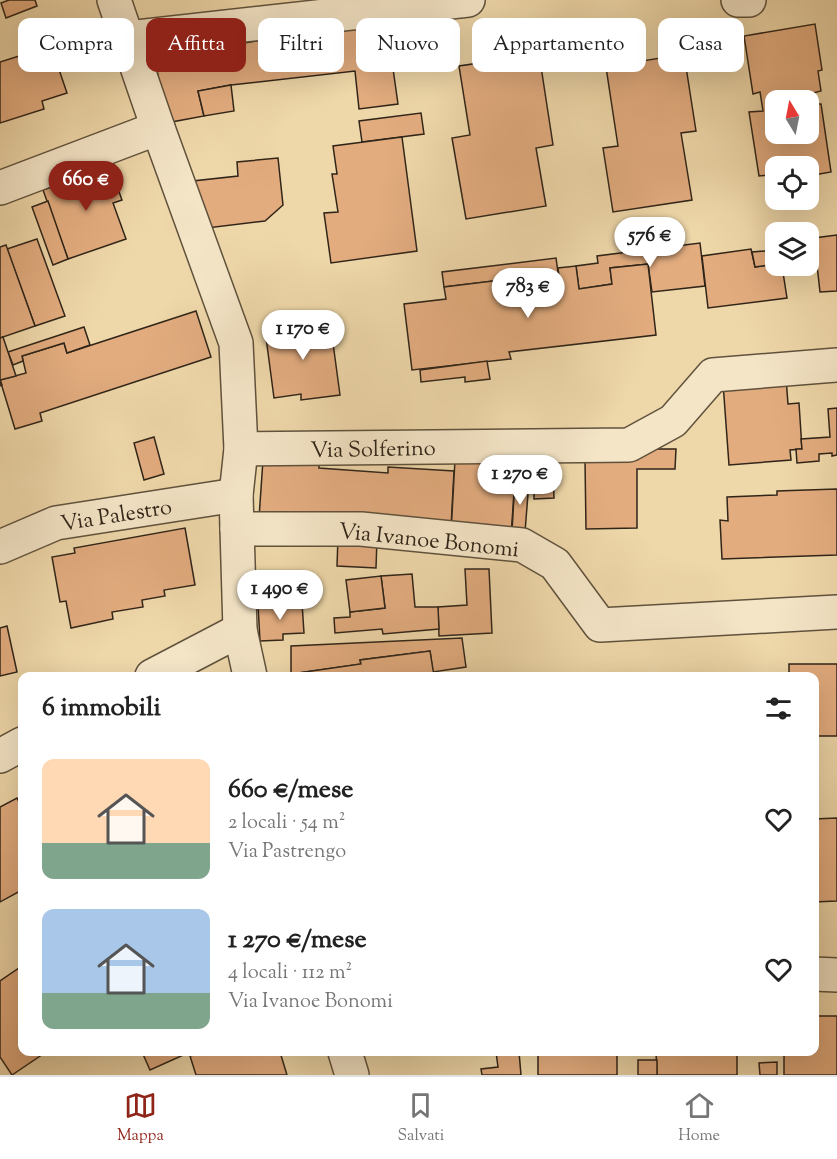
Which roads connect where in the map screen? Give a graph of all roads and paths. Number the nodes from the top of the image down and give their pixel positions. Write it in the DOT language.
graph roads {
  1 [pos="114,0"];
  2 [pos="468,0"];
  3 [pos="738,0"];
  4 [pos="749,0"];
  5 [pos="121,18"];
  6 [pos="134,37"];
  7 [pos="134,56"];
  8 [pos="158,128"];
  9 [pos="0,188"];
  10 [pos="837,365"];
  11 [pos="241,449"];
  12 [pos="236,495"];
  13 [pos="237,529"];
  14 [pos="0,548"];
  15 [pos="837,612"];
  16 [pos="240,630"];
  17 [pos="160,672"];
  18 [pos="249,672"];
  19 [pos="18,746"];
  20 [pos="0,756"];
  21 [pos="819,974"];
  22 [pos="837,975"];
  23 [pos="346,1056"];
  24 [pos="352,1075"];
  1 -- 5 [label="street"];
  2 -- 6 [label="street"];
  3 -- 4 [label="street"];
  7 -- 8 [label="street"];
  8 -- 9 [label="street"];
  8 -- 11 [label="street"];
  10 -- 11 [label="street, Via Solferino"];
  11 -- 12 [label="street"];
  12 -- 13 [label="street"];
  12 -- 14 [label="street, Via Palestro"];
  13 -- 15 [label="street, Via Ivanoe Bonomi"];
  13 -- 16 [label="street"];
  16 -- 17 [label="street"];
  16 -- 18 [label="street"];
  19 -- 20 [label="street"];
  21 -- 22 [label="street"];
  23 -- 24 [label="street"];
}
